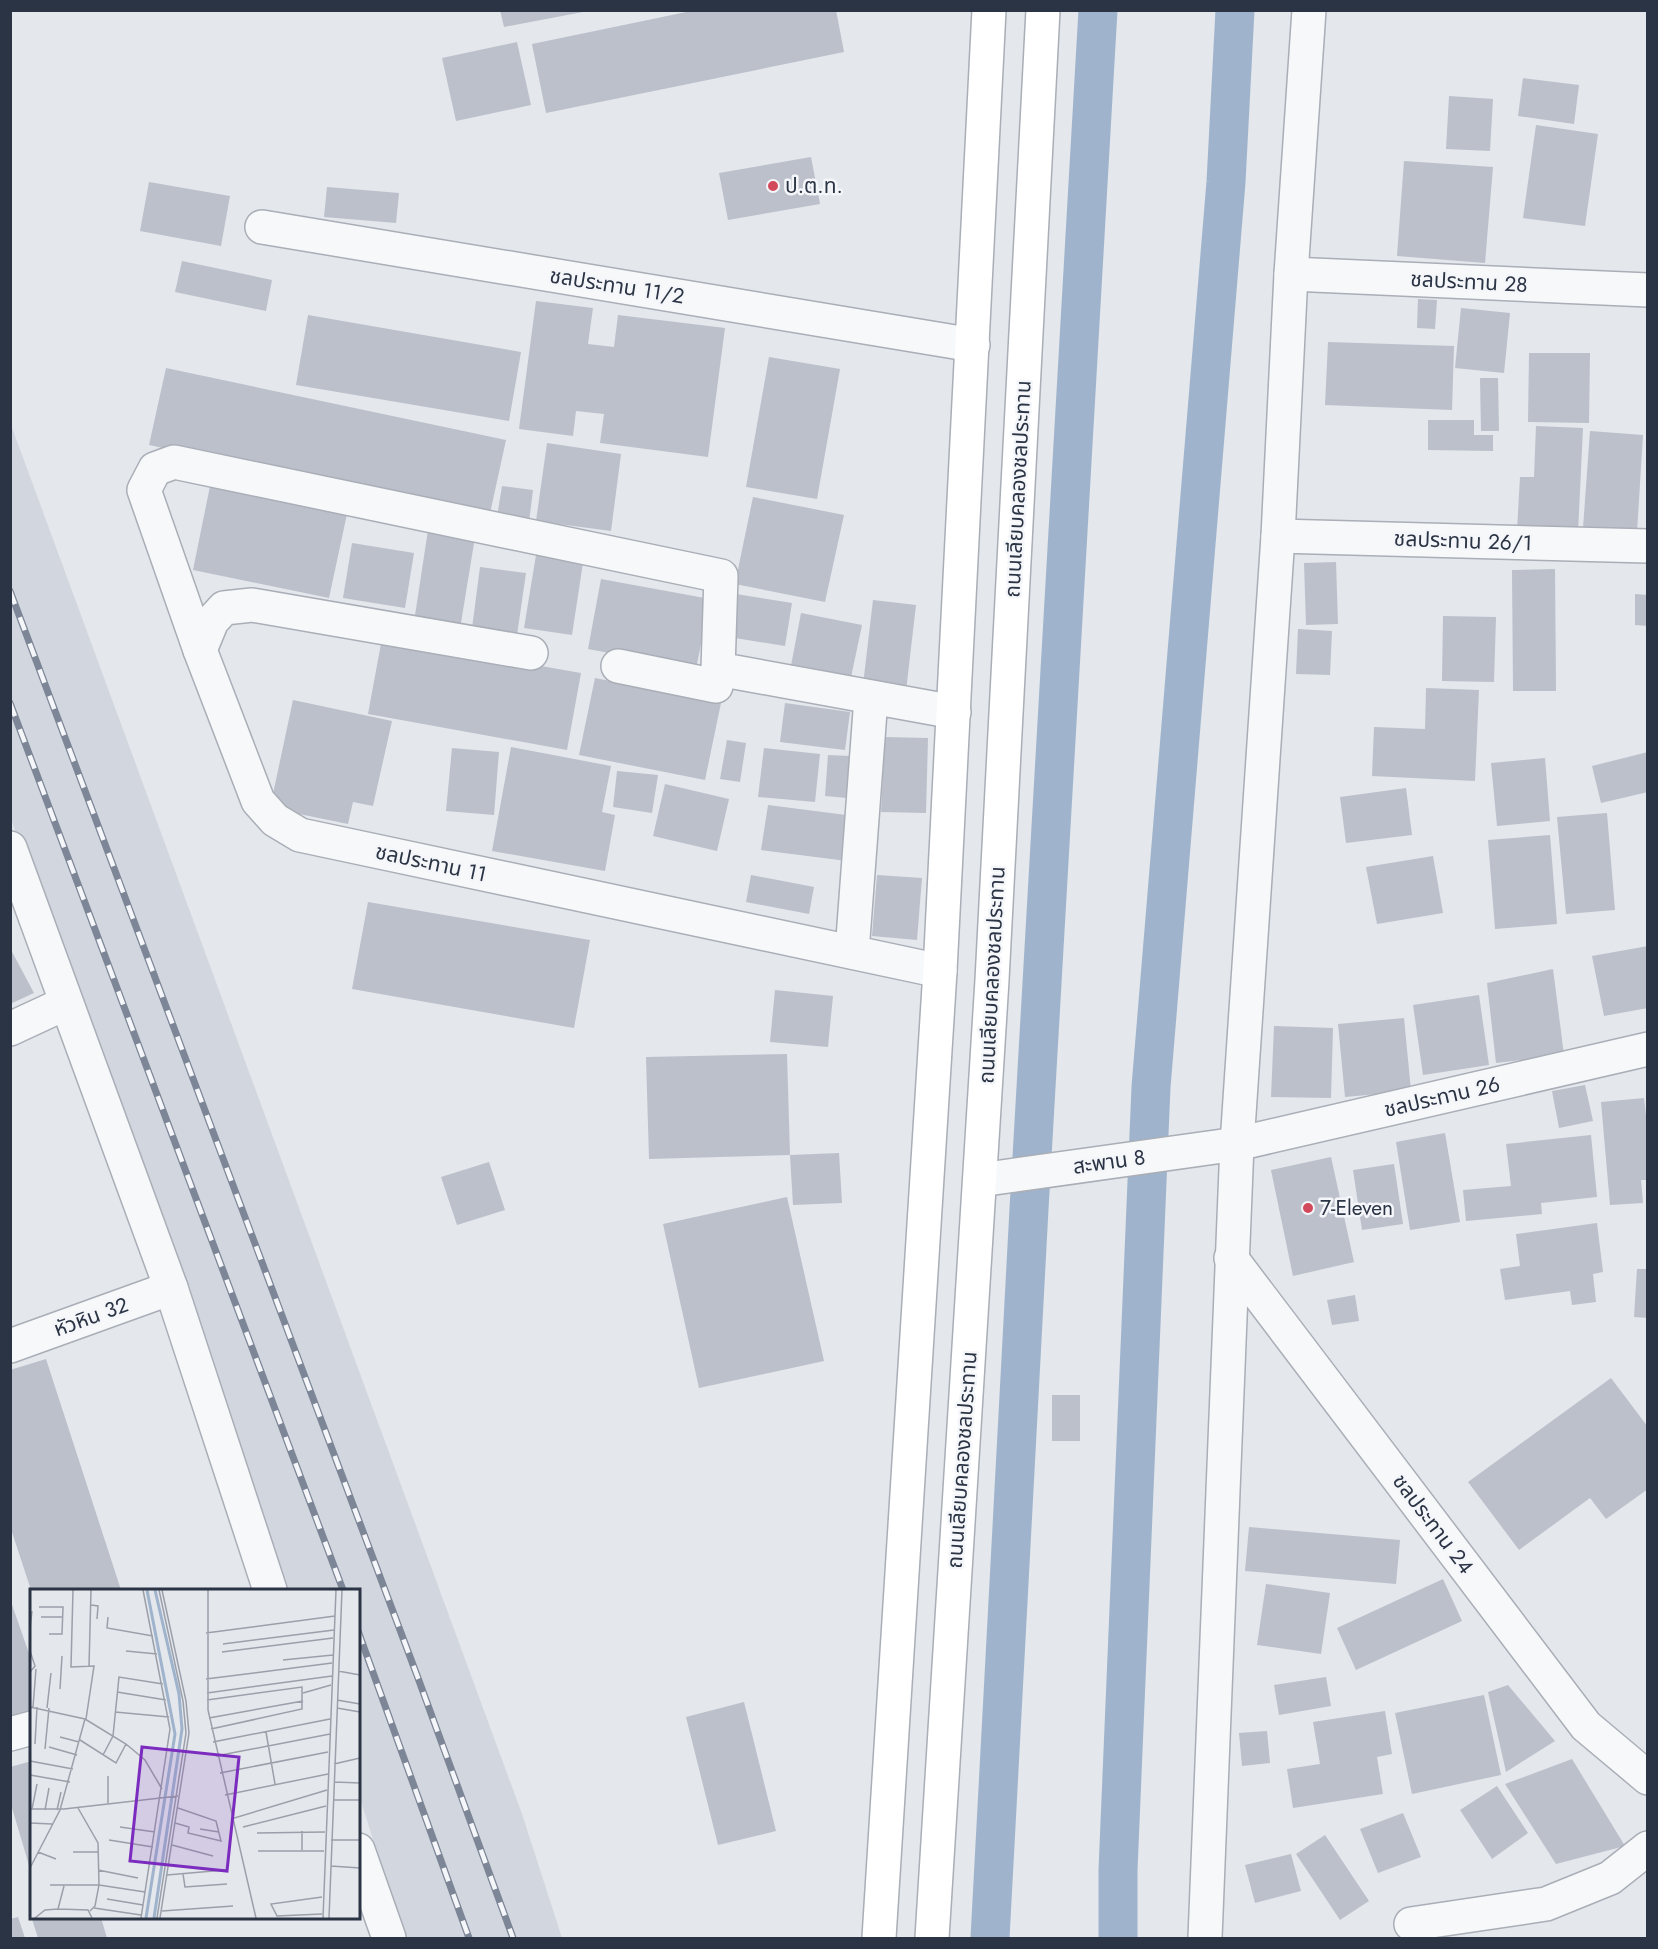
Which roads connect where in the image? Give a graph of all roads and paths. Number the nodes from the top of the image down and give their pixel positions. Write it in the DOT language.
graph roads {
  1 [pos="989,10"];
  2 [pos="1043,10"];
  3 [pos="1309,10"];
  4 [pos="262,227"];
  5 [pos="1291,274"];
  6 [pos="1647,290"];
  7 [pos="973,345"];
  8 [pos="1278,536"];
  9 [pos="1647,546"];
  10 [pos="200,650"];
  11 [pos="531,653"];
  12 [pos="618,666"];
  13 [pos="718,669"];
  14 [pos="871,698"];
  15 [pos="954,712"];
  16 [pos="10,849"];
  17 [pos="17,884"];
  18 [pos="852,952"];
  19 [pos="940,971"];
  20 [pos="66,1003"];
  21 [pos="10,1029"];
  22 [pos="1647,1049"];
  23 [pos="1237,1144"];
  24 [pos="980,1180"];
  25 [pos="928,1181"];
  26 [pos="1231,1258"];
  27 [pos="171,1288"];
  28 [pos="10,1346"];
  29 [pos="270,1589"];
  30 [pos="30,1729"];
  31 [pos="10,1734"];
  32 [pos="1647,1778"];
  33 [pos="1647,1848"];
  34 [pos="360,1857"];
  35 [pos="1411,1924"];
  36 [pos="382,1937"];
  37 [pos="879,1938"];
  38 [pos="932,1938"];
  39 [pos="1205,1938"];
  1 -- 7 [label="street"];
  2 -- 24 [label="street, ถนนเลียบคลองชลประทาน"];
  3 -- 5 [label="street"];
  4 -- 7 [label="street, ชลประทาน 11/2"];
  5 -- 6 [label="street, ชลประทาน 28"];
  5 -- 8 [label="street"];
  7 -- 15 [label="street"];
  8 -- 9 [label="street, ชลประทาน 26/1"];
  8 -- 23 [label="street"];
  10 -- 11 [label="street"];
  10 -- 13 [label="street, ชลประทาน 11"];
  10 -- 18 [label="street, ชลประทาน 11"];
  12 -- 13 [label="street"];
  13 -- 14 [label="street"];
  14 -- 15 [label="street"];
  14 -- 18 [label="street"];
  15 -- 19 [label="street"];
  16 -- 17 [label="street"];
  17 -- 20 [label="street"];
  18 -- 19 [label="street, ชลประทาน 11"];
  19 -- 25 [label="street"];
  20 -- 21 [label="street"];
  20 -- 27 [label="street"];
  22 -- 23 [label="street, ชลประทาน 26"];
  23 -- 24 [label="street, สะพาน 8"];
  23 -- 26 [label="street"];
  24 -- 25 [label="street"];
  24 -- 38 [label="street, ถนนเลียบคลองชลประทาน"];
  25 -- 37 [label="street"];
  26 -- 32 [label="street, ชลประทาน 24"];
  26 -- 39 [label="street"];
  27 -- 28 [label="street, หัวหิน 32"];
  27 -- 29 [label="street"];
  30 -- 31 [label="street"];
  33 -- 35 [label="street"];
  34 -- 36 [label="street"];
}
